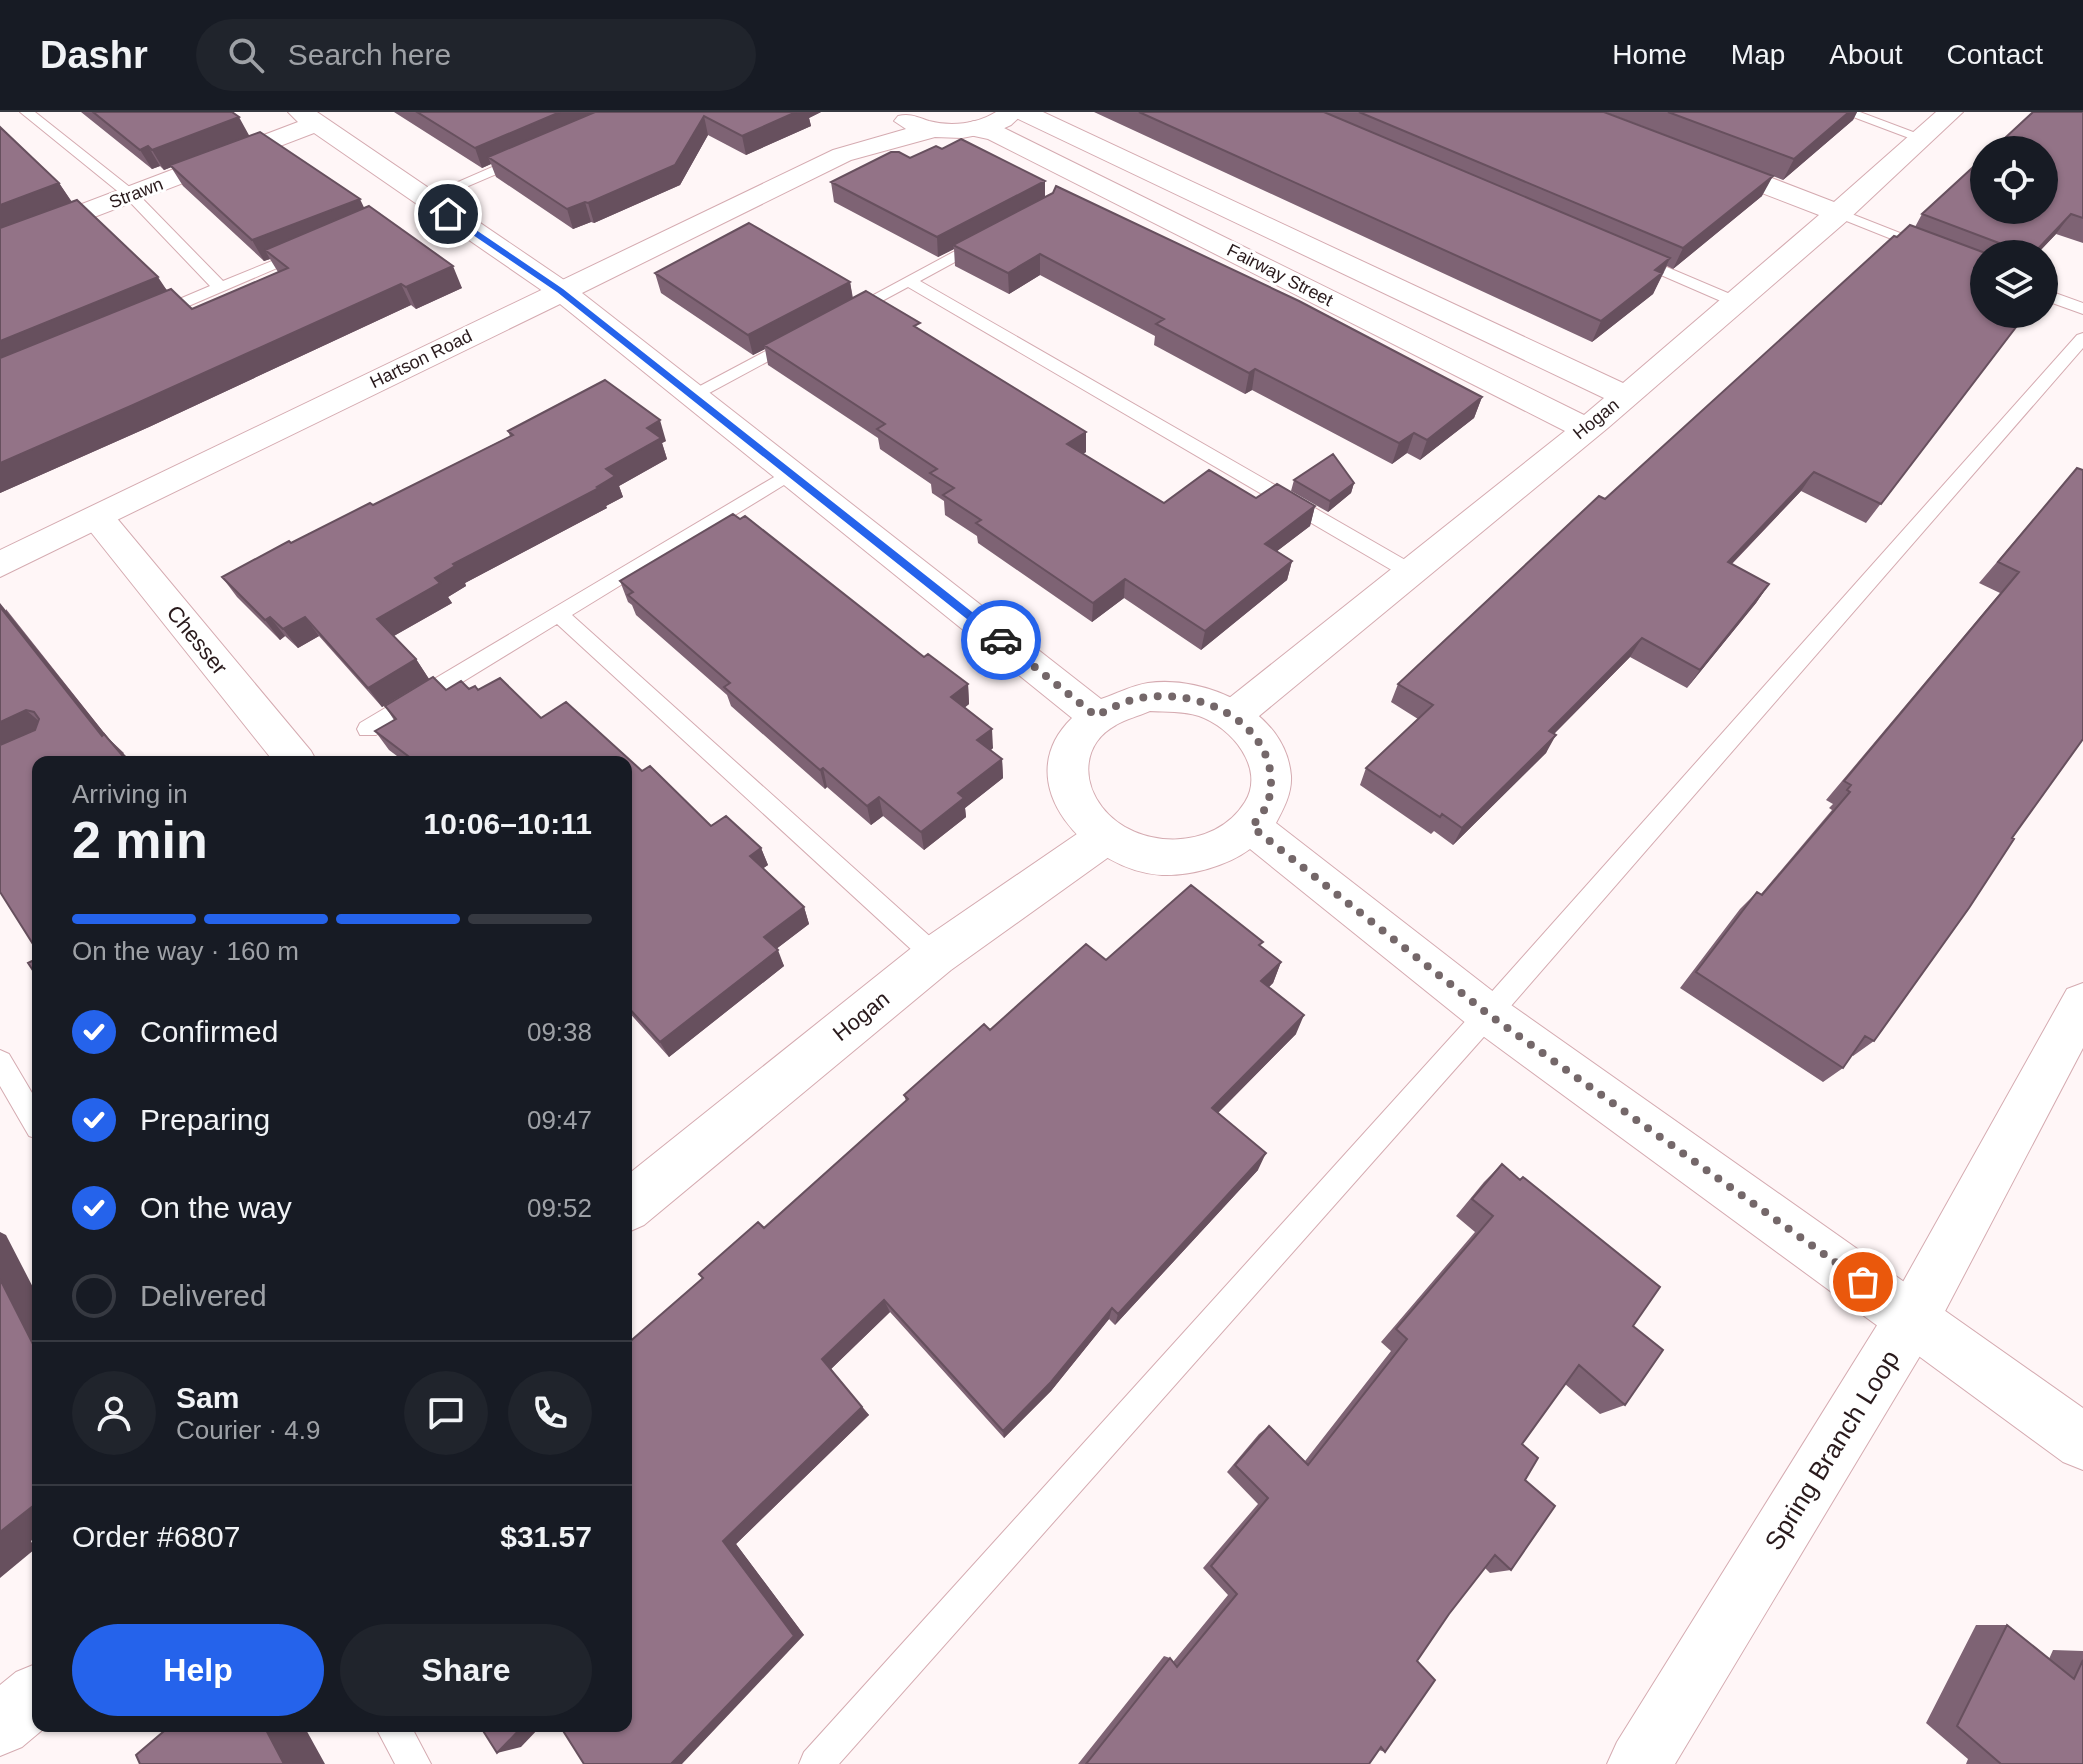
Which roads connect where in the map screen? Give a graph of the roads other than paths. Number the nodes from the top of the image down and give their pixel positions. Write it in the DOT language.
graph roads {
  1 [pos="27,112"];
  2 [pos="894,112"];
  3 [pos="1013,112"];
  4 [pos="1023,112"];
  5 [pos="1847,112"];
  6 [pos="1951,112"];
  7 [pos="308,118"];
  8 [pos="936,129"];
  9 [pos="974,129"];
  10 [pos="1922,138"];
  11 [pos="543,149"];
  12 [pos="842,155"];
  13 [pos="1692,157"];
  14 [pos="131,195"];
  15 [pos="426,199"];
  16 [pos="1839,213"];
  17 [pos="1004,230"];
  18 [pos="0,245"];
  19 [pos="315,248"];
  20 [pos="1620,253"];
  21 [pos="1970,265"];
  22 [pos="908,281"];
  23 [pos="220,287"];
  24 [pos="560,290"];
  25 [pos="2058,299"];
  26 [pos="1736,302"];
  27 [pos="2083,309"];
  28 [pos="840,317"];
  29 [pos="146,318"];
  30 [pos="813,331"];
  31 [pos="2083,338"];
  32 [pos="692,395"];
  33 [pos="1626,396"];
  34 [pos="1585,428"];
  35 [pos="791,473"];
  36 [pos="98,518"];
  37 [pos="0,565"];
  38 [pos="1414,574"];
  39 [pos="559,614"];
  40 [pos="1096,716"];
  41 [pos="1233,716"];
  42 [pos="368,729"];
  43 [pos="292,756"];
  44 [pos="1252,827"];
  45 [pos="1105,837"];
  46 [pos="935,956"];
  47 [pos="2083,1003"];
  48 [pos="1488,1014"];
  49 [pos="0,1062"];
  50 [pos="32,1117"];
  51 [pos="633,1189"];
  52 [pos="1913,1317"];
  53 [pos="2083,1442"];
  54 [pos="32,1699"];
  55 [pos="0,1725"];
  56 [pos="395,1732"];
  57 [pos="414,1764"];
  58 [pos="816,1764"];
  59 [pos="1639,1764"];
  1 -- 14 [label="lane"];
  2 -- 8 [label="street"];
  2 -- 12 [label="street, Hartson Road"];
  3 -- 9 [label="street"];
  4 -- 33 [label="street, Fairway Street"];
  5 -- 10 [label="lane"];
  6 -- 10 [label="street, Hogan"];
  7 -- 14 [label="street, Strawn"];
  7 -- 15 [label="street"];
  8 -- 9 [label="street"];
  8 -- 12 [label="street, Hartson Road"];
  9 -- 34 [label="street, Fairway Street"];
  10 -- 16 [label="street, Hogan"];
  11 -- 15 [label="lane"];
  12 -- 24 [label="street, Hartson Road"];
  13 -- 16 [label="street"];
  14 -- 18 [label="street, Strawn"];
  14 -- 23 [label="lane"];
  15 -- 24 [label="street"];
  16 -- 21 [label="lane"];
  16 -- 26 [label="street, Hogan"];
  17 -- 22 [label="lane"];
  19 -- 23 [label="lane"];
  20 -- 26 [label="lane"];
  22 -- 28 [label="lane"];
  22 -- 38 [label="lane"];
  23 -- 29 [label="lane"];
  24 -- 32 [label="street"];
  24 -- 36 [label="street, Hartson Road"];
  25 -- 27 [label="lane"];
  26 -- 33 [label="street, Hogan"];
  30 -- 32 [label="lane"];
  31 -- 48 [label="lane"];
  32 -- 35 [label="street"];
  33 -- 34 [label="street, Hogan"];
  34 -- 38 [label="street, Hogan"];
  35 -- 39 [label="lane"];
  35 -- 40 [label="street"];
  36 -- 37 [label="street, Hartson Road"];
  36 -- 43 [label="street, Chesser"];
  38 -- 41 [label="street, Hogan"];
  39 -- 42 [label="lane"];
  39 -- 46 [label="lane"];
  40 -- 41 [label="street"];
  40 -- 45 [label="street"];
  41 -- 44 [label="street"];
  44 -- 45 [label="street"];
  44 -- 48 [label="street"];
  45 -- 46 [label="street, Hogan"];
  46 -- 51 [label="street, Hogan"];
  47 -- 52 [label="street, Spring Branch Loop"];
  48 -- 52 [label="street"];
  48 -- 58 [label="lane"];
  49 -- 50 [label="lane"];
  52 -- 53 [label="street"];
  52 -- 59 [label="street, Spring Branch Loop"];
  54 -- 55 [label="street"];
  56 -- 57 [label="lane"];
}
